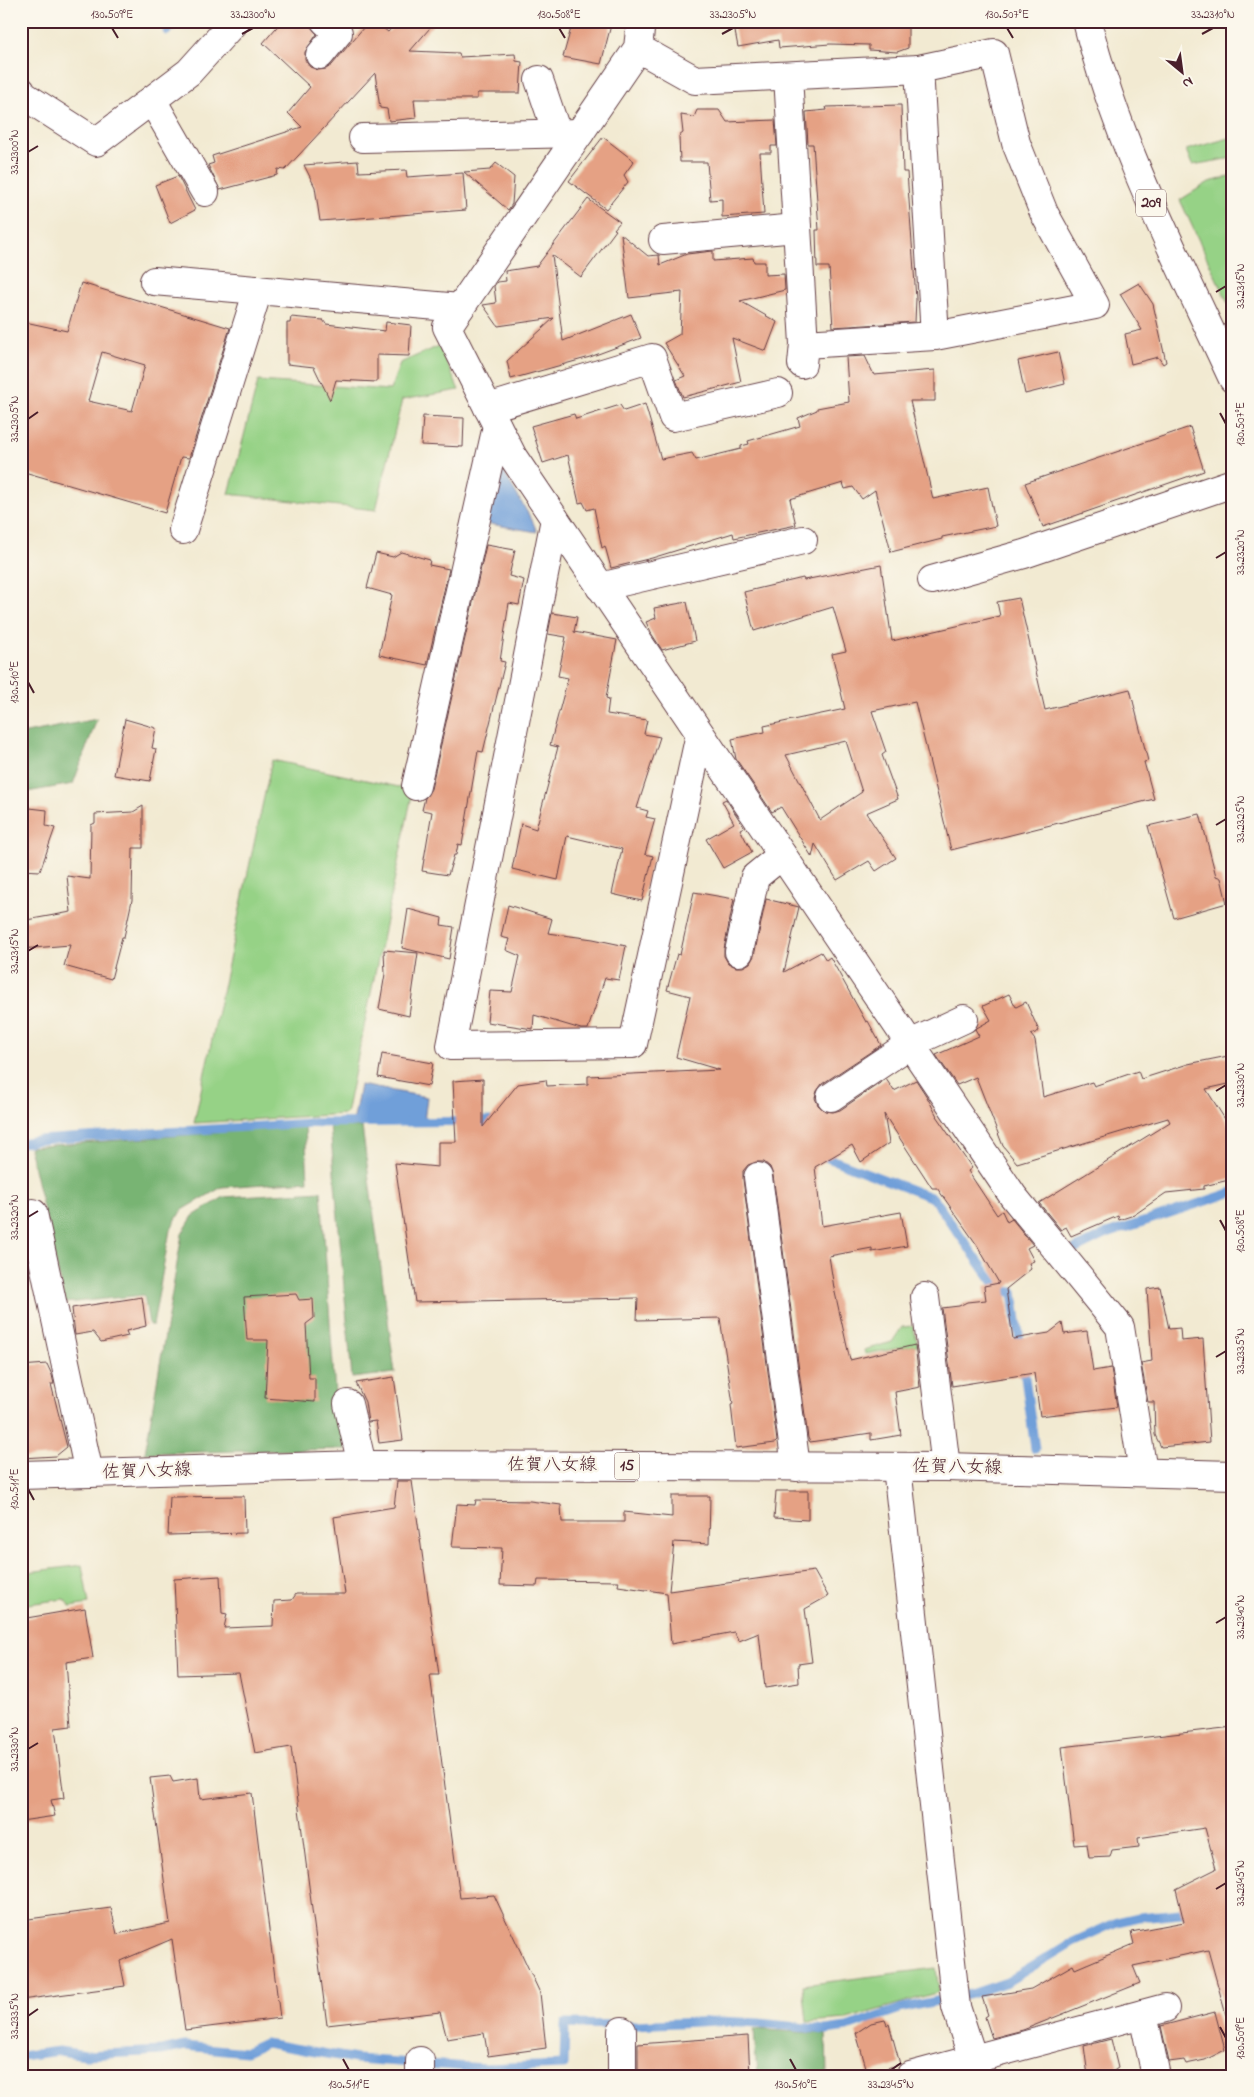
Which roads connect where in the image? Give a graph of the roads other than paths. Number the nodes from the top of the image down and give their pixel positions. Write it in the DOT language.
graph roads {
  1 [pos="235,21"];
  2 [pos="325,21"];
  3 [pos="641,21"];
  4 [pos="1087,21"];
  5 [pos="638,48"];
  6 [pos="320,54"];
  7 [pos="918,69"];
  8 [pos="788,76"];
  9 [pos="539,80"];
  10 [pos="21,91"];
  11 [pos="152,100"];
  12 [pos="568,133"];
  13 [pos="363,138"];
  14 [pos="205,192"];
  15 [pos="797,228"];
  16 [pos="663,240"];
  17 [pos="154,281"];
  18 [pos="258,290"];
  19 [pos="460,308"];
  20 [pos="935,336"];
  21 [pos="1226,347"];
  22 [pos="1233,379"];
  23 [pos="778,393"];
  24 [pos="492,417"];
  25 [pos="1233,483"];
  26 [pos="554,519"];
  27 [pos="183,530"];
  28 [pos="803,540"];
  29 [pos="932,580"];
  30 [pos="600,588"];
  31 [pos="700,734"];
  32 [pos="416,786"];
  33 [pos="782,855"];
  34 [pos="739,952"];
  35 [pos="964,1019"];
  36 [pos="910,1044"];
  37 [pos="832,1097"];
  38 [pos="758,1177"];
  39 [pos="21,1215"];
  40 [pos="925,1297"];
  41 [pos="348,1404"];
  42 [pos="362,1464"];
  43 [pos="796,1467"];
  44 [pos="897,1467"];
  45 [pos="946,1467"];
  46 [pos="1143,1472"];
  47 [pos="89,1473"];
  48 [pos="1233,1475"];
  49 [pos="21,1476"];
  50 [pos="622,2031"];
  51 [pos="973,2059"];
  52 [pos="622,2076"];
  53 [pos="910,2076"];
  54 [pos="1156,2076"];
  1 -- 11 [label="main road"];
  2 -- 6 [label="main road"];
  3 -- 5 [label="main road"];
  4 -- 21 [label="main road, 209"];
  5 -- 8 [label="main road"];
  5 -- 12 [label="main road"];
  7 -- 8 [label="main road"];
  7 -- 20 [label="main road"];
  7 -- 20 [label="main road"];
  8 -- 15 [label="main road"];
  9 -- 12 [label="main road"];
  10 -- 11 [label="main road"];
  11 -- 14 [label="main road"];
  12 -- 13 [label="main road"];
  12 -- 19 [label="main road"];
  15 -- 16 [label="main road"];
  15 -- 20 [label="main road"];
  17 -- 18 [label="main road"];
  18 -- 19 [label="main road"];
  18 -- 27 [label="main road"];
  19 -- 24 [label="main road"];
  21 -- 22 [label="main road, 209"];
  23 -- 24 [label="main road"];
  24 -- 26 [label="main road"];
  24 -- 32 [label="main road"];
  25 -- 29 [label="main road"];
  26 -- 30 [label="main road"];
  26 -- 31 [label="main road"];
  28 -- 30 [label="main road"];
  30 -- 31 [label="main road"];
  31 -- 33 [label="main road"];
  33 -- 34 [label="main road"];
  33 -- 36 [label="main road"];
  35 -- 36 [label="main road"];
  36 -- 37 [label="main road"];
  36 -- 46 [label="main road"];
  38 -- 43 [label="main road"];
  39 -- 47 [label="main road"];
  40 -- 45 [label="main road"];
  41 -- 42 [label="main road"];
  42 -- 43 [label="main road, 佐賀八女線 / 15"];
  42 -- 47 [label="main road, 佐賀八女線 / 15"];
  43 -- 44 [label="main road, 佐賀八女線 / 15"];
  44 -- 45 [label="main road, 佐賀八女線 / 15"];
  44 -- 51 [label="main road"];
  45 -- 46 [label="main road, 佐賀八女線 / 15"];
  46 -- 48 [label="main road, 佐賀八女線 / 15"];
  47 -- 49 [label="main road, 佐賀八女線 / 15"];
  50 -- 52 [label="main road"];
  51 -- 53 [label="main road"];
  51 -- 54 [label="main road"];
}
